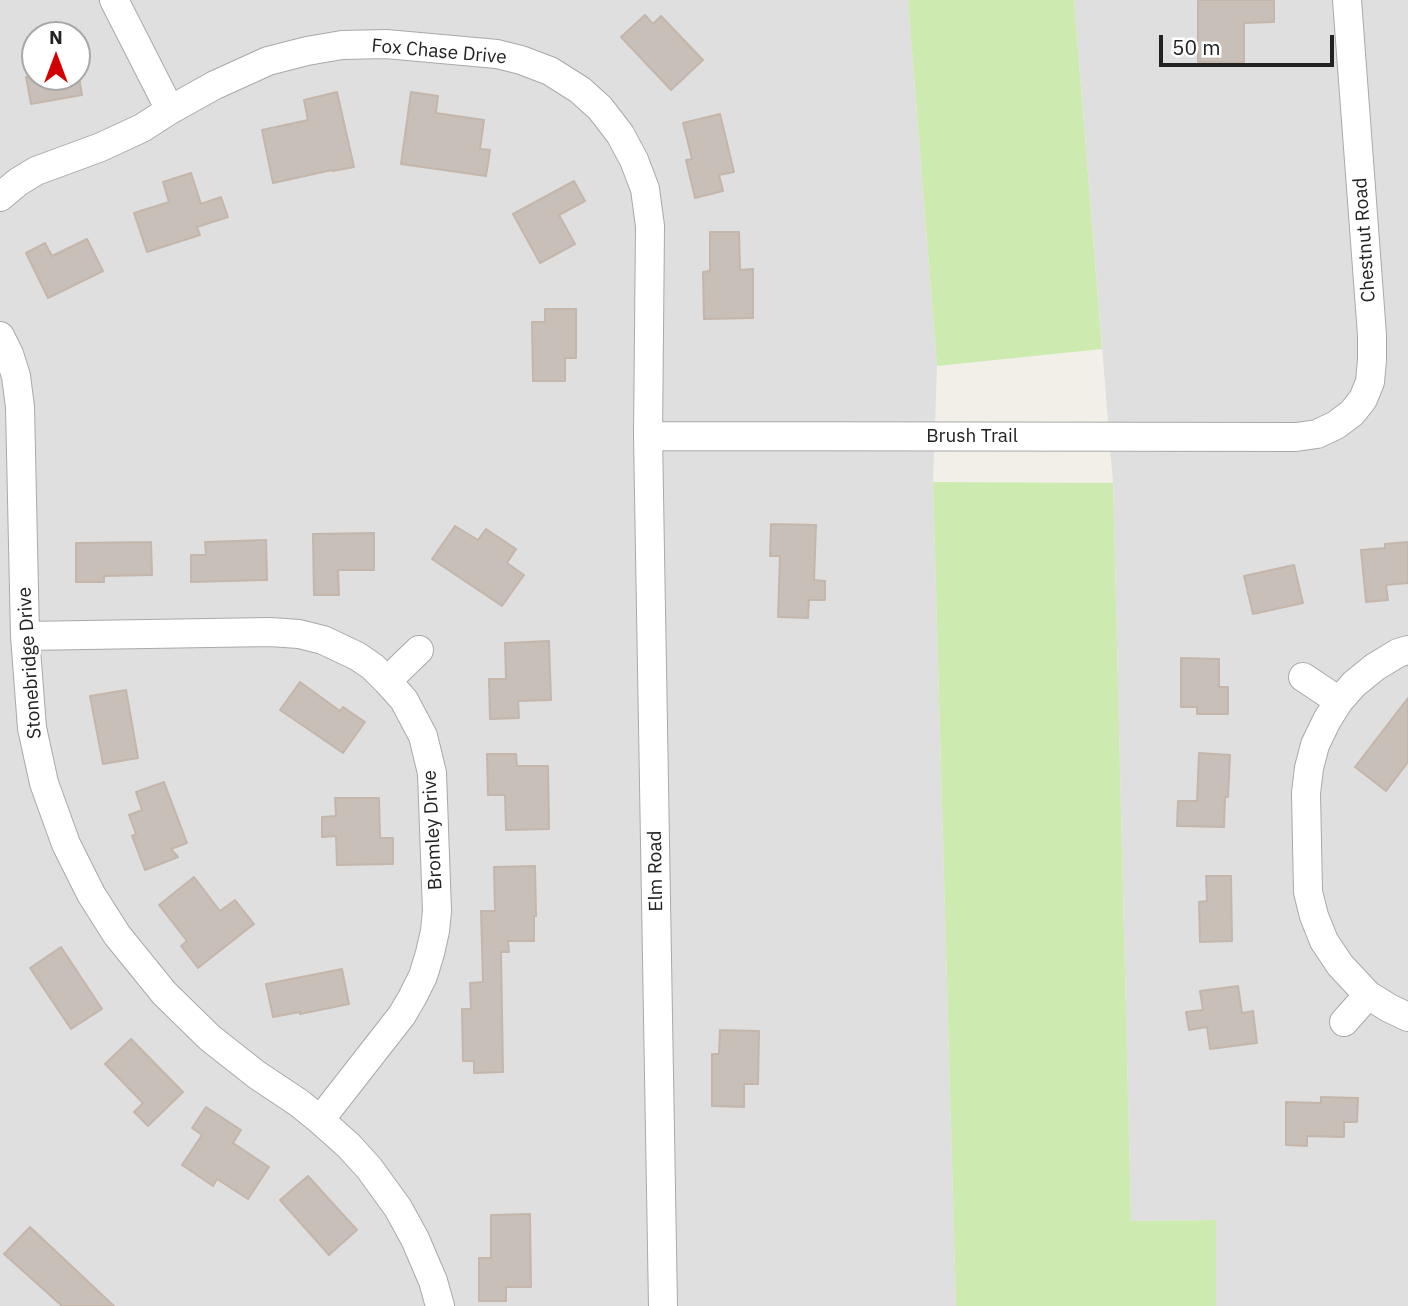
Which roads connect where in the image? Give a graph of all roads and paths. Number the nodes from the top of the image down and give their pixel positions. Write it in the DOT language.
graph roads {
  1 [pos="114,0"];
  2 [pos="1347,0"];
  3 [pos="170,110"];
  4 [pos="0,197"];
  5 [pos="0,336"];
  6 [pos="648,436"];
  7 [pos="1296,437"];
  8 [pos="25,636"];
  9 [pos="419,650"];
  10 [pos="1408,650"];
  11 [pos="1303,677"];
  12 [pos="387,681"];
  13 [pos="1339,701"];
  14 [pos="1368,995"];
  15 [pos="1408,1017"];
  16 [pos="1344,1022"];
  17 [pos="320,1120"];
  18 [pos="440,1306"];
  19 [pos="663,1306"];
  1 -- 3 [label="street"];
  2 -- 7 [label="street, Chestnut Road"];
  3 -- 4 [label="street, Fox Chase Drive"];
  3 -- 6 [label="street, Fox Chase Drive"];
  5 -- 8 [label="street, Stonebridge Drive"];
  6 -- 7 [label="street, Brush Trail"];
  6 -- 19 [label="street, Elm Road"];
  8 -- 12 [label="street, Bromley Drive"];
  8 -- 17 [label="street, Stonebridge Drive"];
  9 -- 12 [label="street"];
  10 -- 13 [label="street"];
  11 -- 13 [label="street"];
  12 -- 17 [label="street, Bromley Drive"];
  13 -- 14 [label="street"];
  14 -- 15 [label="street"];
  14 -- 16 [label="street"];
  17 -- 18 [label="street, Stonebridge Drive"];
}
